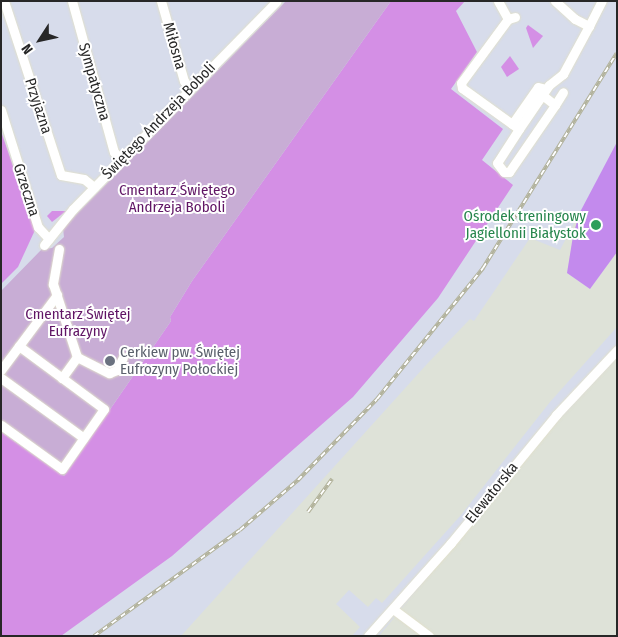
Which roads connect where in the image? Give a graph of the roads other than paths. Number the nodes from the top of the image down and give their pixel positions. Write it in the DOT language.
graph roads {
  1 [pos="4,1"];
  2 [pos="72,1"];
  3 [pos="161,1"];
  4 [pos="278,1"];
  5 [pos="498,1"];
  6 [pos="555,1"];
  7 [pos="602,1"];
  8 [pos="589,26"];
  9 [pos="190,89"];
  10 [pos="544,92"];
  11 [pos="563,92"];
  12 [pos="555,105"];
  13 [pos="1,110"];
  14 [pos="516,127"];
  15 [pos="121,160"];
  16 [pos="94,187"];
  17 [pos="46,242"];
  18 [pos="59,249"];
  19 [pos="57,295"];
  20 [pos="19,346"];
  21 [pos="617,350"];
  22 [pos="77,356"];
  23 [pos="123,357"];
  24 [pos="1,370"];
  25 [pos="1,378"];
  26 [pos="62,378"];
  27 [pos="1,425"];
  28 [pos="84,438"];
  29 [pos="393,608"];
  30 [pos="368,636"];
  31 [pos="429,636"];
  1 -- 16 [label="street, Przyjazna"];
  2 -- 15 [label="street, Sympatyczna"];
  3 -- 9 [label="street, Miłosna"];
  4 -- 9 [label="street, Świętego Andrzeja Boboli"];
  5 -- 14 [label="street"];
  6 -- 8 [label="street"];
  7 -- 8 [label="street"];
  8 -- 10 [label="street"];
  9 -- 15 [label="street, Świętego Andrzeja Boboli"];
  10 -- 12 [label="street"];
  10 -- 14 [label="street"];
  11 -- 12 [label="street"];
  12 -- 14 [label="street"];
  13 -- 17 [label="street, Grzeczna"];
  15 -- 16 [label="street, Świętego Andrzeja Boboli"];
  16 -- 17 [label="street, Świętego Andrzeja Boboli"];
  18 -- 19 [label="street"];
  19 -- 20 [label="street"];
  19 -- 22 [label="street"];
  20 -- 24 [label="street"];
  20 -- 26 [label="street"];
  21 -- 29 [label="street, Elewatorska"];
  22 -- 23 [label="street"];
  22 -- 26 [label="street"];
  25 -- 28 [label="street"];
  26 -- 28 [label="street"];
  27 -- 28 [label="street"];
  29 -- 30 [label="street, Elewatorska"];
  29 -- 31 [label="street"];
}
